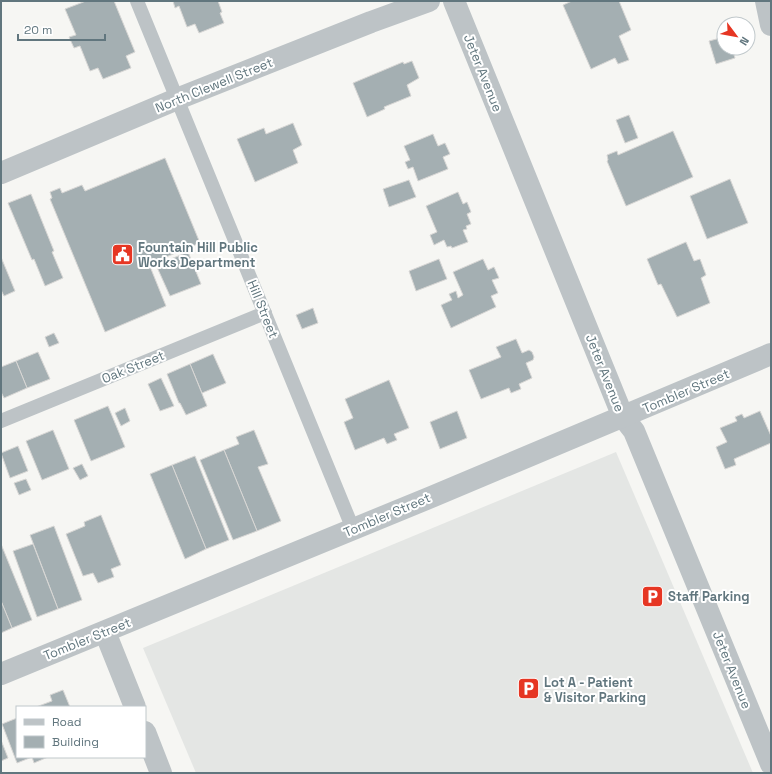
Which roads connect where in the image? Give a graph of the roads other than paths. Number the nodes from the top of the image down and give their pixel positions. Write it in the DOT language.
graph roads {
  1 [pos="137,1"];
  2 [pos="429,1"];
  3 [pos="454,1"];
  4 [pos="766,1"];
  5 [pos="771,25"];
  6 [pos="177,99"];
  7 [pos="1,173"];
  8 [pos="265,312"];
  9 [pos="771,354"];
  10 [pos="623,417"];
  11 [pos="1,421"];
  12 [pos="353,529"];
  13 [pos="105,632"];
  14 [pos="1,674"];
  15 [pos="135,706"];
  16 [pos="146,734"];
  17 [pos="771,764"];
  18 [pos="162,773"];
  1 -- 6 [label="lane, Hill Street"];
  2 -- 6 [label="street, North Clewell Street"];
  3 -- 10 [label="street, Jeter Avenue"];
  4 -- 5 [label="street"];
  6 -- 7 [label="street, North Clewell Street"];
  6 -- 8 [label="lane, Hill Street"];
  8 -- 11 [label="lane, Oak Street"];
  8 -- 12 [label="lane, Hill Street"];
  9 -- 10 [label="street, Tombler Street"];
  10 -- 12 [label="street, Tombler Street"];
  10 -- 17 [label="street, Jeter Avenue"];
  12 -- 13 [label="street, Tombler Street"];
  13 -- 14 [label="street, Tombler Street"];
  13 -- 15 [label="street"];
  16 -- 18 [label="street"];
}
